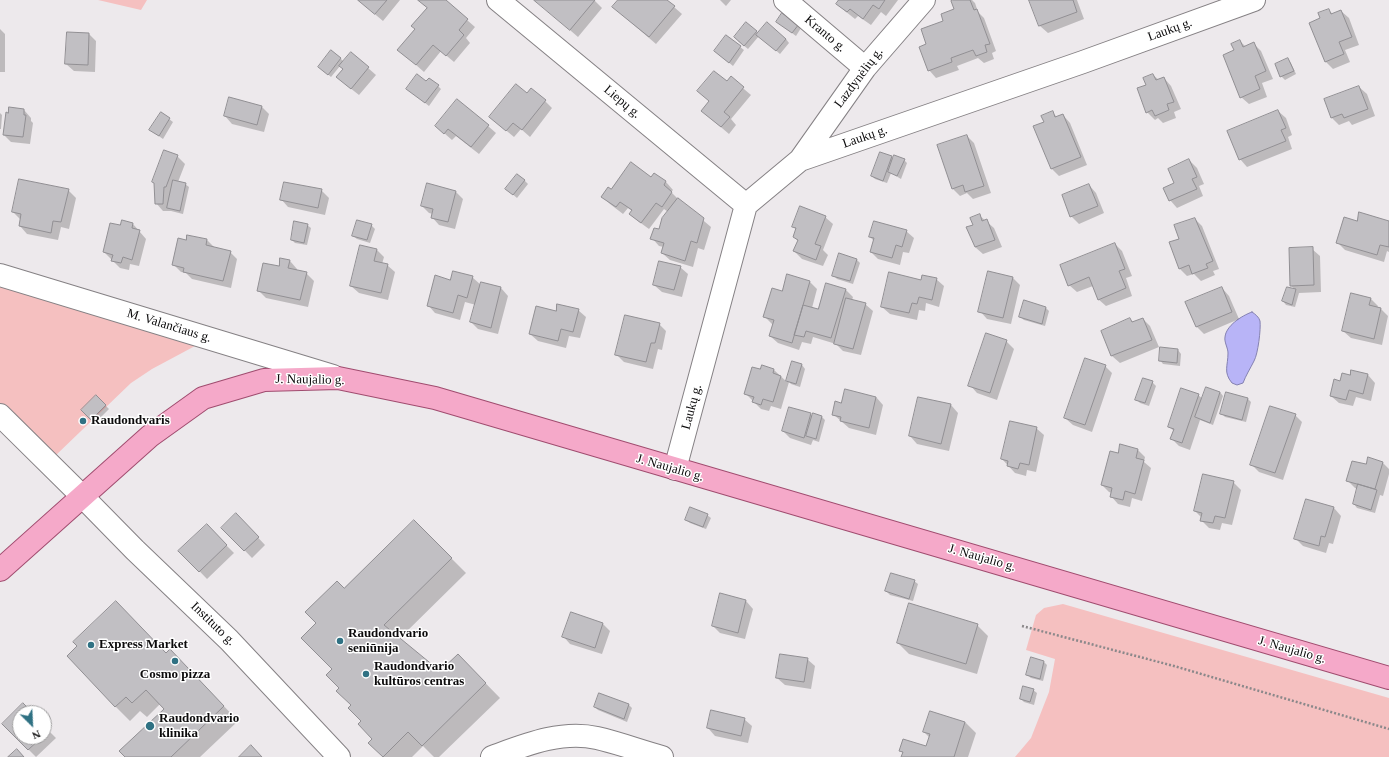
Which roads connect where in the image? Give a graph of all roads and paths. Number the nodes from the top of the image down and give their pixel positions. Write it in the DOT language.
graph roads {
  1 [pos="498,0"];
  2 [pos="785,0"];
  3 [pos="924,0"];
  4 [pos="1254,0"];
  5 [pos="865,68"];
  6 [pos="800,160"];
  7 [pos="746,204"];
  8 [pos="0,275"];
  9 [pos="338,378"];
  10 [pos="0,415"];
  11 [pos="675,469"];
  12 [pos="82,496"];
  13 [pos="0,570"];
  14 [pos="1022,626"];
  15 [pos="1389,678"];
  16 [pos="1389,729"];
  17 [pos="339,757"];
  18 [pos="492,757"];
  19 [pos="662,757"];
  1 -- 7 [label="street, Liepų g."];
  2 -- 5 [label="street, Kranto g."];
  3 -- 5 [label="street, Lazdynėlių g."];
  4 -- 6 [label="street, Laukų g."];
  5 -- 6 [label="street, Lazdynėlių g."];
  6 -- 7 [label="street, Laukų g."];
  7 -- 11 [label="street, Laukų g."];
  8 -- 9 [label="street, M. Valančiaus g."];
  9 -- 11 [label="main road, J. Naujalio g."];
  9 -- 12 [label="main road, J. Naujalio g."];
  10 -- 12 [label="street, Instituto g."];
  11 -- 15 [label="main road, J. Naujalio g."];
  12 -- 13 [label="main road, J. Naujalio g."];
  12 -- 17 [label="street, Instituto g."];
  14 -- 16 [label="path"];
  18 -- 19 [label="street"];
}
